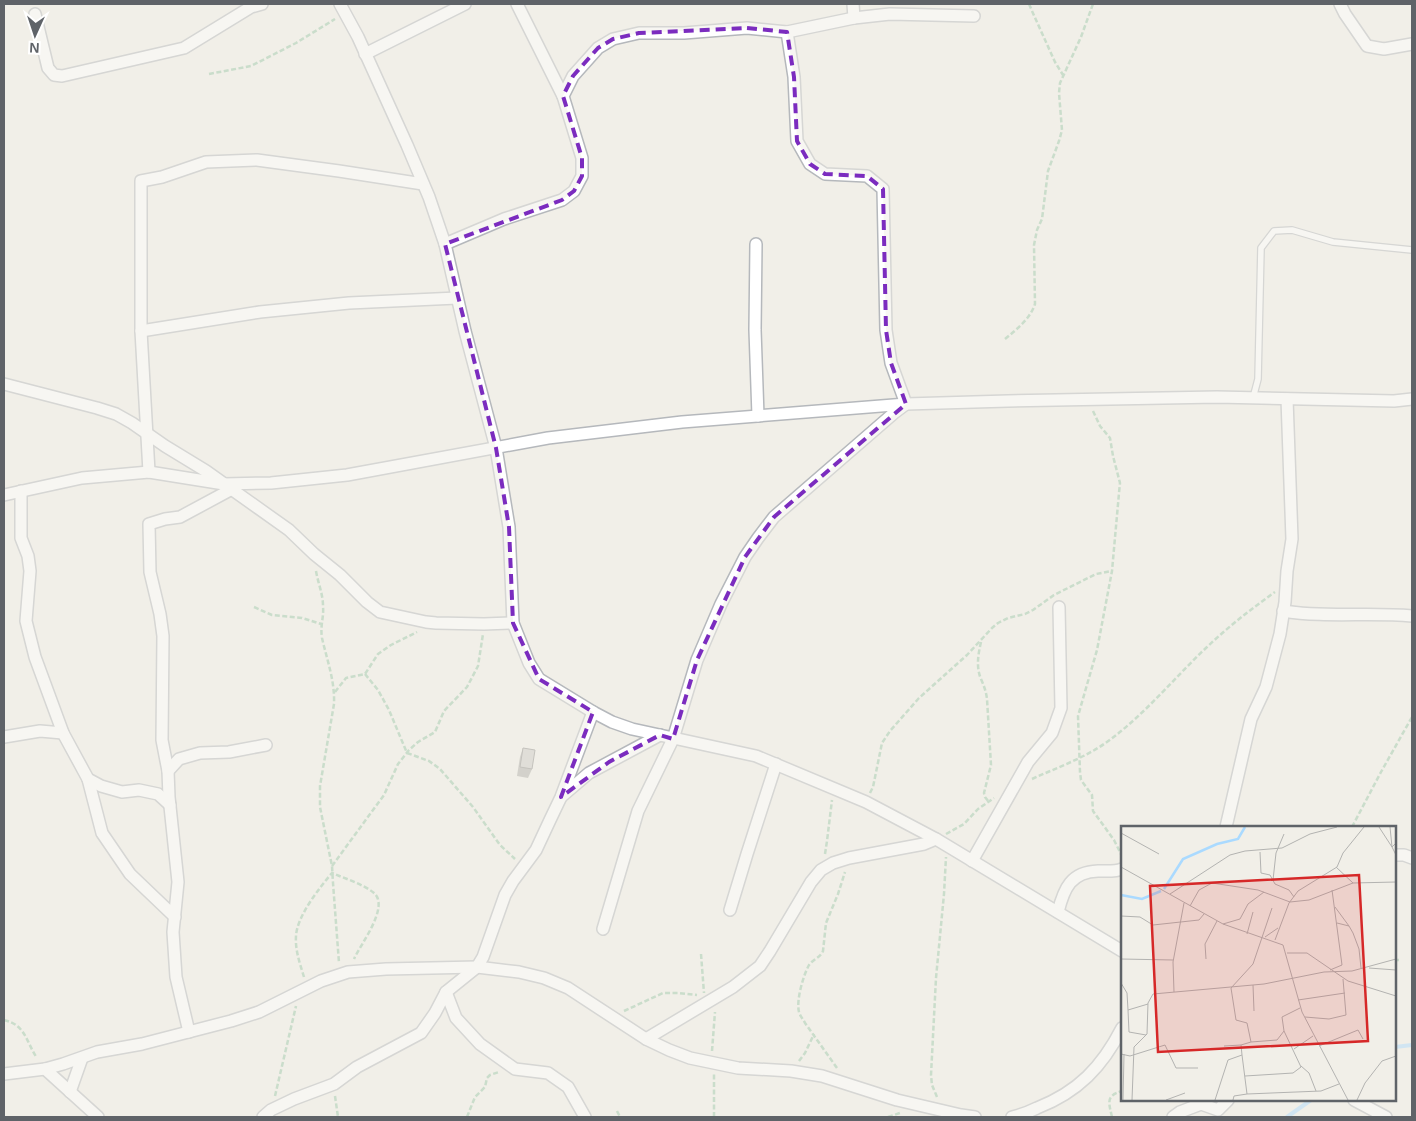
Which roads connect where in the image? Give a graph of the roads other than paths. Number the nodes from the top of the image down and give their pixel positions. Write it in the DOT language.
graph roads {
  1 [pos="262,4"];
  2 [pos="465,4"];
  3 [pos="517,4"];
  4 [pos="853,4"];
  5 [pos="1340,4"];
  6 [pos="342,9"];
  7 [pos="35,14"];
  8 [pos="974,16"];
  9 [pos="854,18"];
  10 [pos="787,32"];
  11 [pos="1412,44"];
  12 [pos="365,54"];
  13 [pos="563,96"];
  14 [pos="423,184"];
  15 [pos="445,244"];
  16 [pos="756,244"];
  17 [pos="1412,250"];
  18 [pos="457,298"];
  19 [pos="141,331"];
  20 [pos="4,384"];
  21 [pos="1253,398"];
  22 [pos="1287,399"];
  23 [pos="1412,399"];
  24 [pos="906,404"];
  25 [pos="758,416"];
  26 [pos="146,433"];
  27 [pos="496,448"];
  28 [pos="149,472"];
  29 [pos="228,487"];
  30 [pos="21,491"];
  31 [pos="4,495"];
  32 [pos="1059,606"];
  33 [pos="1283,611"];
  34 [pos="1412,616"];
  35 [pos="513,623"];
  36 [pos="593,712"];
  37 [pos="63,732"];
  38 [pos="660,735"];
  39 [pos="4,738"];
  40 [pos="672,739"];
  41 [pos="266,745"];
  42 [pos="776,764"];
  43 [pos="168,771"];
  44 [pos="88,779"];
  45 [pos="560,797"];
  46 [pos="170,806"];
  47 [pos="1226,826"];
  48 [pos="941,842"];
  49 [pos="1396,855"];
  50 [pos="1412,858"];
  51 [pos="972,861"];
  52 [pos="1121,869"];
  53 [pos="730,910"];
  54 [pos="1058,912"];
  55 [pos="175,917"];
  56 [pos="602,929"];
  57 [pos="1121,950"];
  58 [pos="477,967"];
  59 [pos="446,992"];
  60 [pos="1121,1030"];
  61 [pos="189,1032"];
  62 [pos="646,1039"];
  63 [pos="82,1058"];
  64 [pos="45,1069"];
  65 [pos="4,1074"];
  66 [pos="70,1092"];
  67 [pos="1227,1101"];
  68 [pos="1356,1101"];
  69 [pos="267,1114"];
  70 [pos="583,1116"];
  71 [pos="98,1117"];
  72 [pos="975,1117"];
  73 [pos="1012,1117"];
  74 [pos="1173,1117"];
  75 [pos="1386,1117"];
  1 -- 7 [label="street"];
  2 -- 12 [label="street"];
  3 -- 13 [label="street"];
  4 -- 9 [label="street"];
  5 -- 11 [label="street"];
  6 -- 12 [label="street"];
  8 -- 9 [label="street"];
  9 -- 10 [label="street"];
  10 -- 13 [label="street"];
  10 -- 24 [label="street"];
  12 -- 14 [label="street"];
  13 -- 15 [label="street"];
  14 -- 15 [label="street"];
  14 -- 19 [label="street"];
  15 -- 18 [label="street"];
  16 -- 25 [label="street"];
  17 -- 21 [label="lane"];
  18 -- 19 [label="street"];
  18 -- 27 [label="street"];
  19 -- 26 [label="street"];
  20 -- 26 [label="street"];
  21 -- 22 [label="street"];
  21 -- 24 [label="street"];
  22 -- 23 [label="street"];
  22 -- 33 [label="street"];
  24 -- 25 [label="street"];
  24 -- 40 [label="street"];
  25 -- 27 [label="street"];
  26 -- 28 [label="street"];
  26 -- 29 [label="street"];
  27 -- 29 [label="street"];
  27 -- 35 [label="street"];
  28 -- 29 [label="street"];
  28 -- 30 [label="street"];
  29 -- 35 [label="street"];
  29 -- 43 [label="street"];
  30 -- 31 [label="street"];
  30 -- 37 [label="street"];
  32 -- 51 [label="street"];
  33 -- 34 [label="street"];
  33 -- 47 [label="street"];
  35 -- 36 [label="street"];
  36 -- 38 [label="street"];
  36 -- 45 [label="street"];
  37 -- 39 [label="street"];
  37 -- 44 [label="street"];
  38 -- 40 [label="street"];
  38 -- 45 [label="street"];
  40 -- 42 [label="street"];
  40 -- 56 [label="street"];
  41 -- 43 [label="street"];
  42 -- 48 [label="street"];
  42 -- 53 [label="street"];
  43 -- 46 [label="street"];
  44 -- 46 [label="street"];
  44 -- 55 [label="street"];
  45 -- 58 [label="street"];
  46 -- 55 [label="street"];
  48 -- 51 [label="street"];
  48 -- 62 [label="street"];
  49 -- 50 [label="street"];
  51 -- 54 [label="street"];
  52 -- 54 [label="street"];
  54 -- 57 [label="street"];
  55 -- 61 [label="street"];
  58 -- 59 [label="street"];
  58 -- 61 [label="street"];
  58 -- 62 [label="street"];
  59 -- 69 [label="street"];
  59 -- 70 [label="street"];
  60 -- 73 [label="street"];
  61 -- 63 [label="street"];
  62 -- 72 [label="street"];
  63 -- 64 [label="street"];
  63 -- 66 [label="street"];
  64 -- 65 [label="street"];
  64 -- 66 [label="street"];
  66 -- 71 [label="street"];
  67 -- 74 [label="street"];
  68 -- 75 [label="street"];
}
